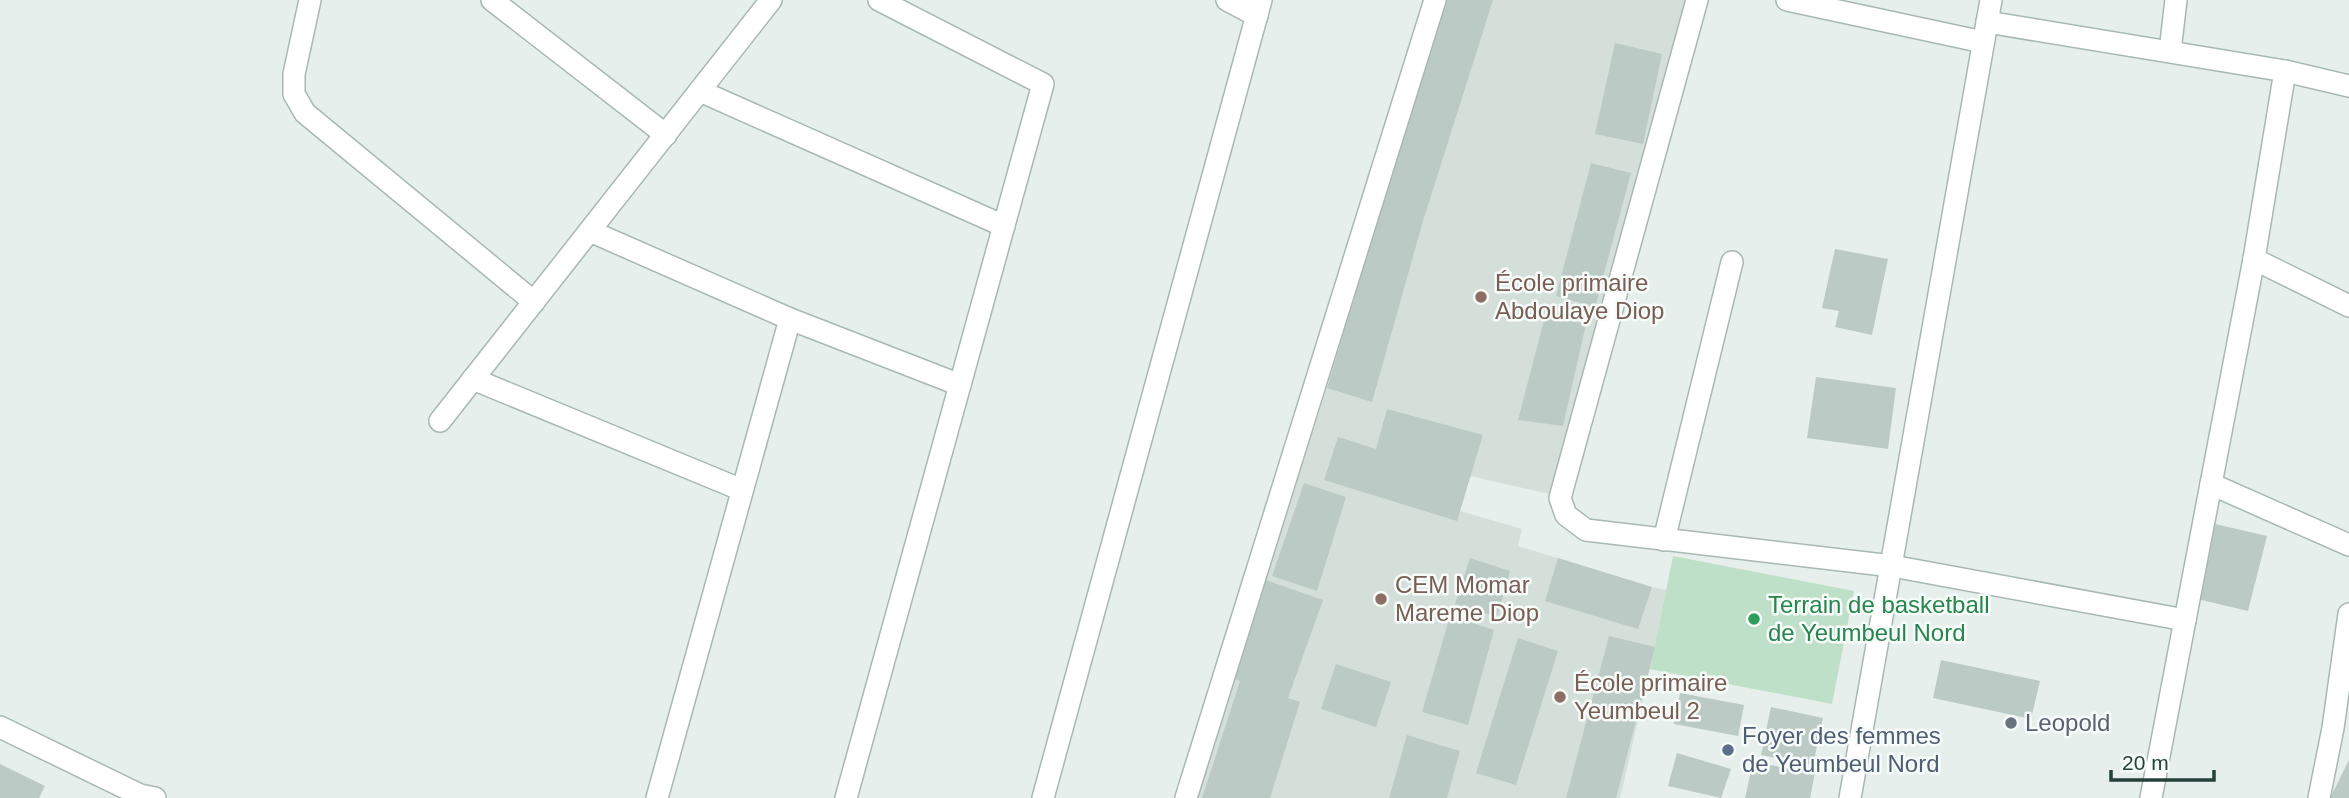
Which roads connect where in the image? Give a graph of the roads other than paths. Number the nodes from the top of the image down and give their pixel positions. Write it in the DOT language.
graph roads {
  1 [pos="310,0"];
  2 [pos="492,0"];
  3 [pos="771,0"];
  4 [pos="879,0"];
  5 [pos="1227,0"];
  6 [pos="1435,0"];
  7 [pos="1697,0"];
  8 [pos="1787,0"];
  9 [pos="1992,0"];
  10 [pos="2176,0"];
  11 [pos="1259,8"];
  12 [pos="1985,32"];
  13 [pos="2171,51"];
  14 [pos="2285,71"];
  15 [pos="2349,86"];
  16 [pos="700,91"];
  17 [pos="666,135"];
  18 [pos="1004,226"];
  19 [pos="590,231"];
  20 [pos="2254,259"];
  21 [pos="1732,262"];
  22 [pos="534,302"];
  23 [pos="2349,306"];
  24 [pos="790,319"];
  25 [pos="473,379"];
  26 [pos="960,385"];
  27 [pos="440,421"];
  28 [pos="2211,484"];
  29 [pos="742,490"];
  30 [pos="1664,540"];
  31 [pos="2349,545"];
  32 [pos="1892,566"];
  33 [pos="2349,614"];
  34 [pos="2185,620"];
  35 [pos="0,727"];
  36 [pos="2341,732"];
  37 [pos="155,798"];
  38 [pos="657,798"];
  39 [pos="846,798"];
  40 [pos="1043,798"];
  41 [pos="1186,798"];
  42 [pos="1850,798"];
  43 [pos="2151,798"];
  44 [pos="2319,798"];
  1 -- 22 [label="street"];
  2 -- 17 [label="street"];
  3 -- 16 [label="street"];
  4 -- 18 [label="street"];
  5 -- 11 [label="street"];
  6 -- 41 [label="street"];
  7 -- 30 [label="street"];
  8 -- 12 [label="street"];
  9 -- 12 [label="street"];
  10 -- 13 [label="street"];
  11 -- 40 [label="street"];
  12 -- 13 [label="street"];
  12 -- 32 [label="street"];
  13 -- 14 [label="street"];
  14 -- 15 [label="street"];
  14 -- 20 [label="street"];
  16 -- 17 [label="street"];
  16 -- 18 [label="street"];
  17 -- 19 [label="street"];
  18 -- 26 [label="street"];
  19 -- 22 [label="street"];
  19 -- 24 [label="street"];
  20 -- 23 [label="street"];
  20 -- 28 [label="street"];
  21 -- 30 [label="street"];
  22 -- 25 [label="street"];
  24 -- 26 [label="street"];
  24 -- 29 [label="street"];
  25 -- 27 [label="street"];
  25 -- 29 [label="street"];
  26 -- 39 [label="street"];
  28 -- 31 [label="street"];
  28 -- 34 [label="street"];
  29 -- 38 [label="street"];
  30 -- 32 [label="street"];
  32 -- 34 [label="street"];
  32 -- 42 [label="street"];
  33 -- 36 [label="street"];
  34 -- 43 [label="street"];
  35 -- 37 [label="street"];
  36 -- 44 [label="street"];
}
